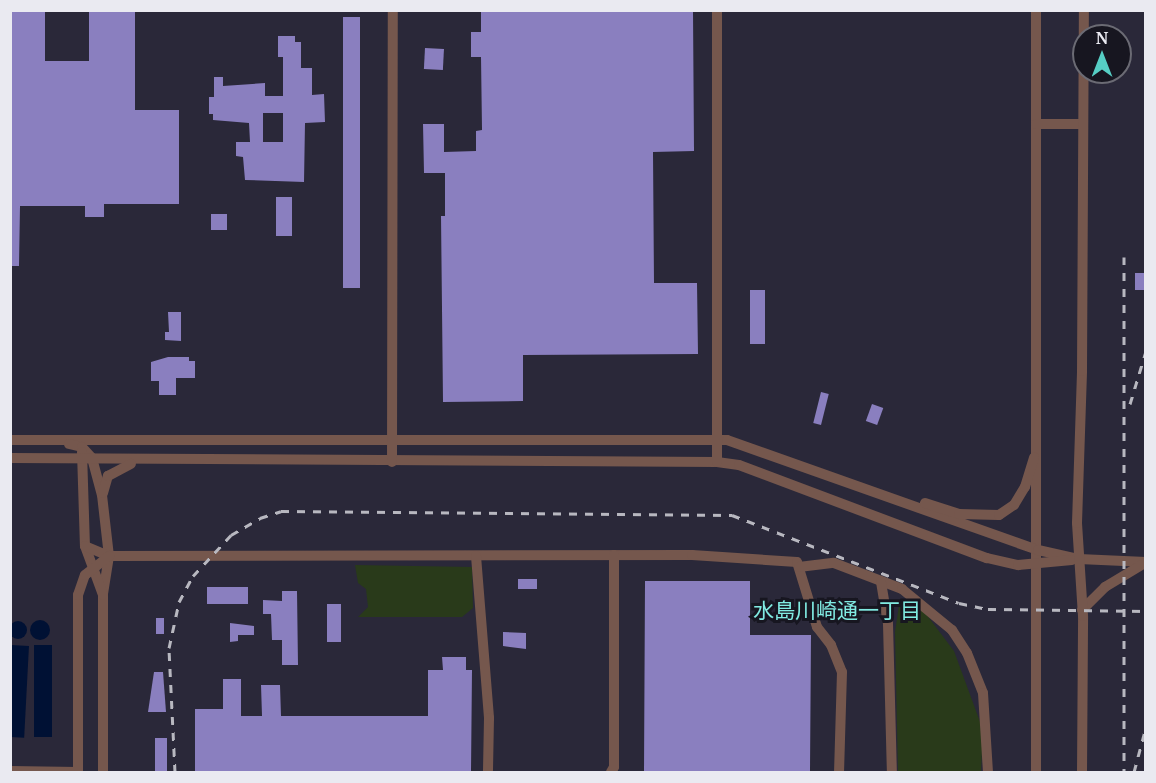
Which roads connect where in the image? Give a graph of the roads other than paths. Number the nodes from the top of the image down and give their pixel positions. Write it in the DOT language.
graph roads {
  1 [pos="393,10"];
  2 [pos="717,10"];
  3 [pos="1036,10"];
  4 [pos="1084,10"];
  5 [pos="1036,124"];
  6 [pos="1083,124"];
  7 [pos="10,440"];
  8 [pos="392,440"];
  9 [pos="716,440"];
  10 [pos="1037,449"];
  11 [pos="84,450"];
  12 [pos="10,458"];
  13 [pos="137,462"];
  14 [pos="392,462"];
  15 [pos="717,462"];
  16 [pos="858,485"];
  17 [pos="102,495"];
  18 [pos="85,546"];
  19 [pos="1038,550"];
  20 [pos="614,555"];
  21 [pos="109,556"];
  22 [pos="476,556"];
  23 [pos="1078,559"];
  24 [pos="1146,562"];
  25 [pos="1038,565"];
  26 [pos="799,567"];
  27 [pos="91,568"];
  28 [pos="881,582"];
  29 [pos="103,596"];
  30 [pos="1082,610"];
  31 [pos="10,771"];
  32 [pos="78,772"];
  33 [pos="103,772"];
  34 [pos="488,772"];
  35 [pos="611,772"];
  36 [pos="839,772"];
  37 [pos="892,772"];
  38 [pos="988,772"];
  39 [pos="1036,772"];
  40 [pos="1082,772"];
  1 -- 8 [label="lane"];
  2 -- 9 [label="lane"];
  3 -- 5 [label="lane"];
  4 -- 6 [label="lane"];
  5 -- 6 [label="lane"];
  5 -- 10 [label="lane"];
  6 -- 23 [label="lane"];
  7 -- 11 [label="lane"];
  8 -- 9 [label="lane"];
  8 -- 11 [label="lane"];
  8 -- 14 [label="lane"];
  9 -- 15 [label="lane"];
  9 -- 16 [label="lane"];
  10 -- 16 [label="lane"];
  10 -- 19 [label="lane"];
  11 -- 12 [label="lane"];
  11 -- 13 [label="lane"];
  11 -- 17 [label="lane"];
  11 -- 18 [label="lane"];
  13 -- 14 [label="lane"];
  13 -- 17 [label="lane"];
  14 -- 15 [label="lane"];
  15 -- 25 [label="lane"];
  16 -- 19 [label="lane"];
  17 -- 21 [label="lane"];
  18 -- 21 [label="lane"];
  18 -- 27 [label="lane"];
  19 -- 23 [label="lane"];
  19 -- 25 [label="lane"];
  20 -- 22 [label="lane"];
  20 -- 26 [label="lane"];
  20 -- 35 [label="lane"];
  21 -- 22 [label="lane"];
  21 -- 27 [label="lane"];
  21 -- 29 [label="lane"];
  22 -- 34 [label="lane"];
  23 -- 24 [label="lane"];
  23 -- 25 [label="lane"];
  23 -- 30 [label="lane"];
  24 -- 30 [label="lane"];
  25 -- 39 [label="lane"];
  26 -- 28 [label="lane"];
  26 -- 36 [label="lane"];
  27 -- 29 [label="lane"];
  27 -- 32 [label="lane"];
  28 -- 37 [label="lane"];
  28 -- 38 [label="lane"];
  29 -- 33 [label="lane"];
  30 -- 40 [label="lane"];
  31 -- 32 [label="lane"];
}
